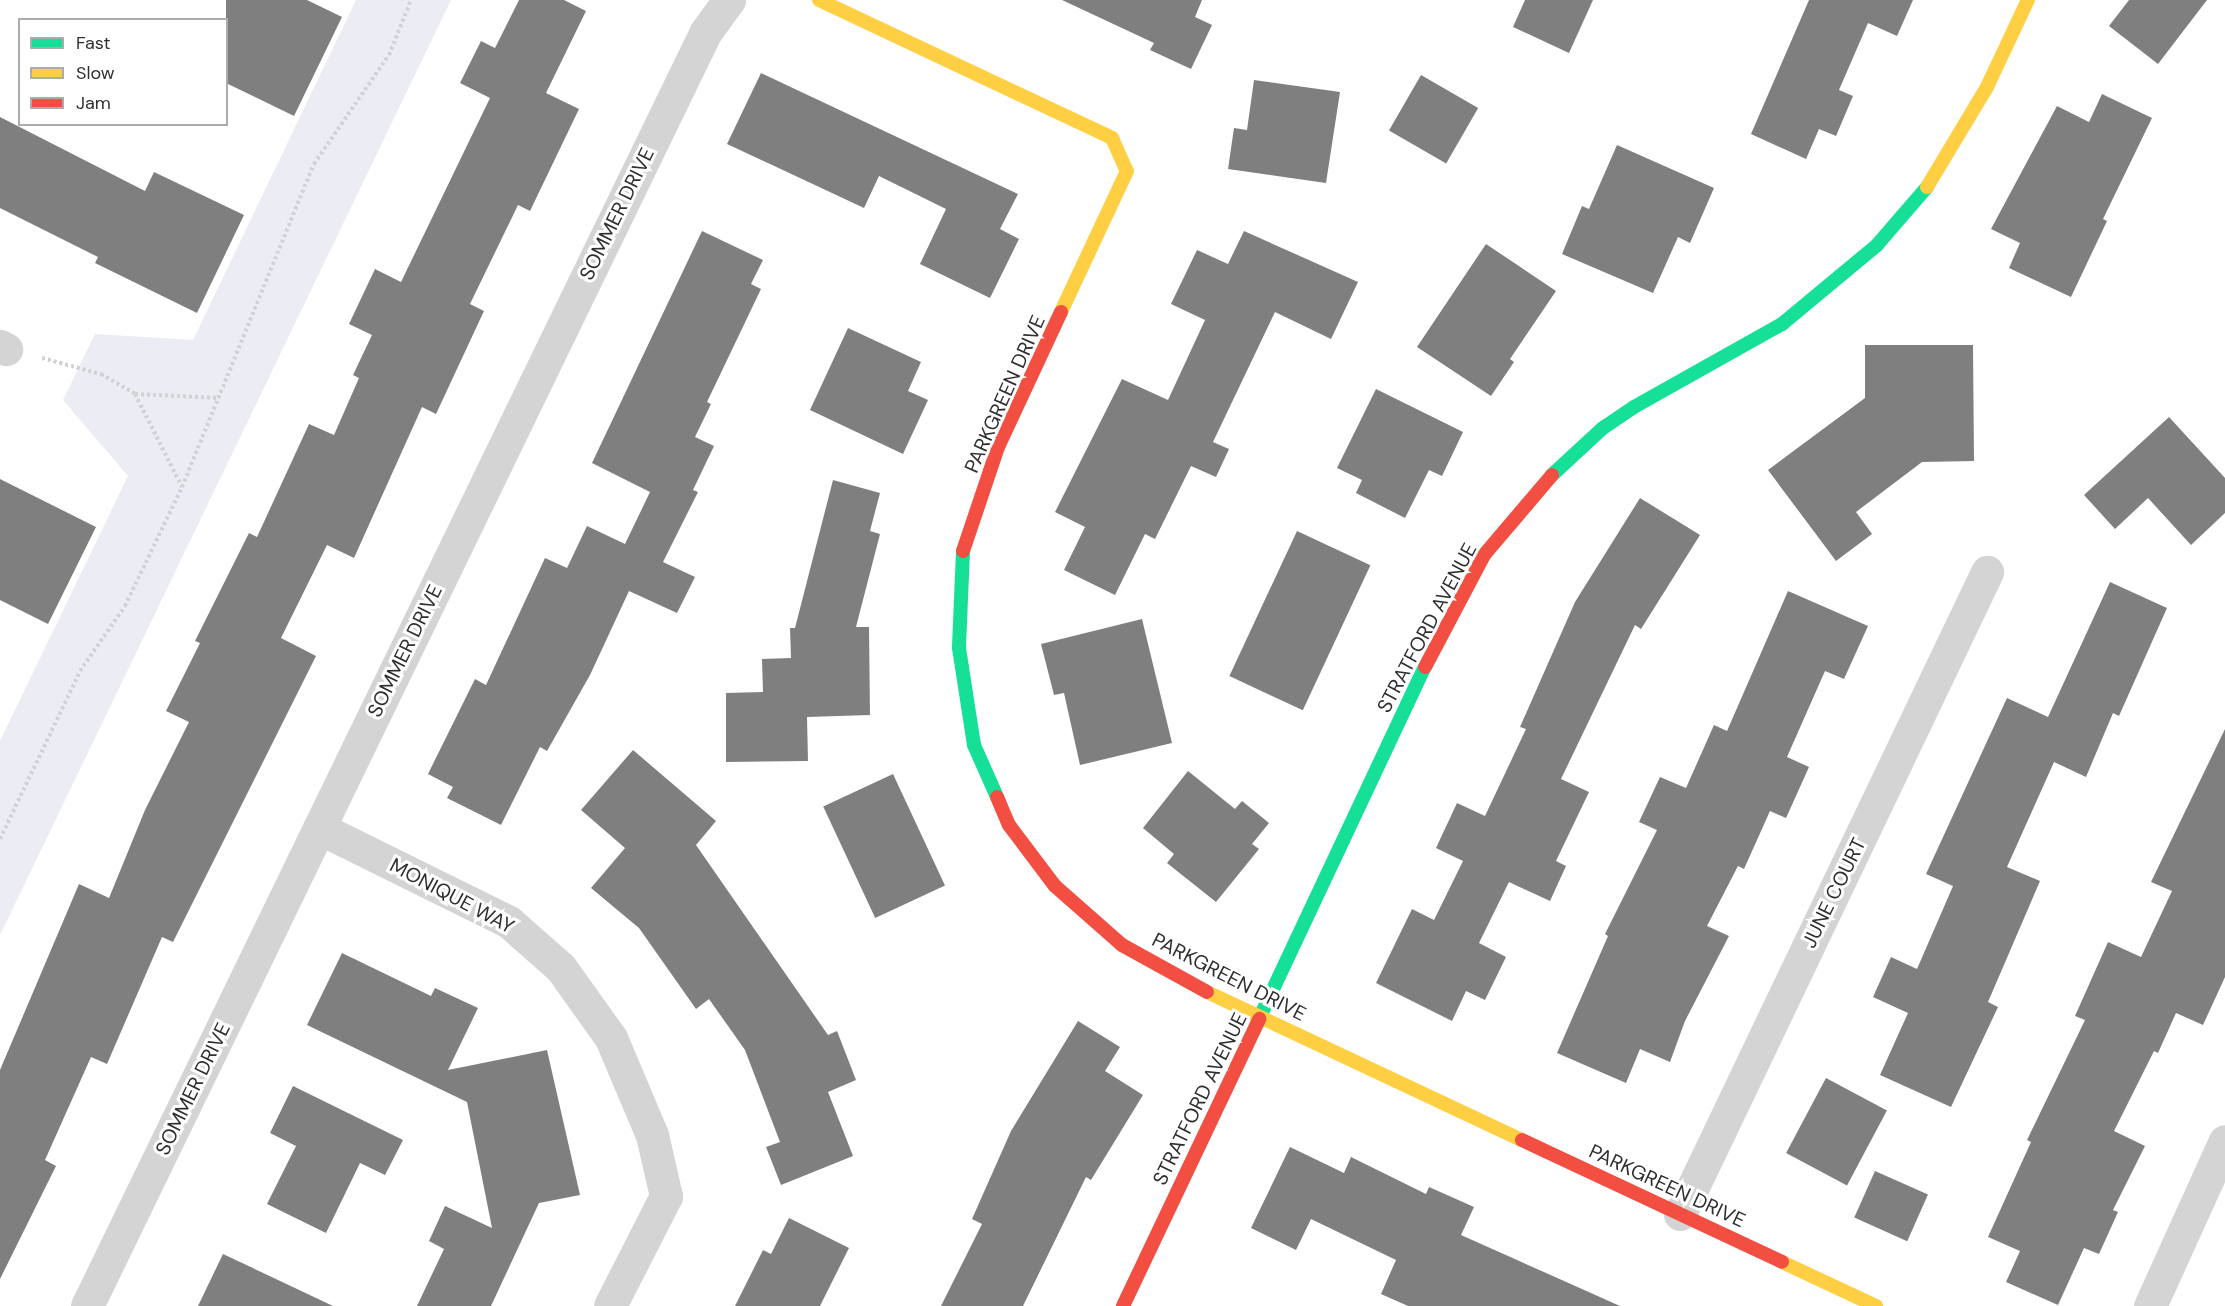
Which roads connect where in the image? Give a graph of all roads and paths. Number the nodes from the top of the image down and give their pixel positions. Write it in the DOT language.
graph roads {
  1 [pos="411,0"];
  2 [pos="729,0"];
  3 [pos="819,0"];
  4 [pos="2028,0"];
  5 [pos="3,347"];
  6 [pos="135,394"];
  7 [pos="219,398"];
  8 [pos="182,487"];
  9 [pos="1987,572"];
  10 [pos="320,828"];
  11 [pos="0,839"];
  12 [pos="1261,1017"];
  13 [pos="2225,1141"];
  14 [pos="1680,1214"];
  15 [pos="87,1306"];
  16 [pos="610,1306"];
  17 [pos="1123,1306"];
  18 [pos="1876,1306"];
  19 [pos="2150,1306"];
  1 -- 7 [label="path"];
  2 -- 10 [label="street, SOMMER DRIVE"];
  3 -- 12 [label="street, PARKGREEN DRIVE"];
  4 -- 12 [label="street, STRATFORD AVENUE"];
  5 -- 6 [label="path"];
  6 -- 7 [label="path"];
  6 -- 8 [label="path"];
  7 -- 8 [label="path"];
  8 -- 11 [label="path"];
  9 -- 14 [label="street, JUNE COURT"];
  10 -- 15 [label="street, SOMMER DRIVE"];
  10 -- 16 [label="street, MONIQUE WAY"];
  12 -- 14 [label="street, PARKGREEN DRIVE"];
  12 -- 17 [label="street, STRATFORD AVENUE"];
  13 -- 19 [label="street"];
  14 -- 18 [label="street, PARKGREEN DRIVE"];
}
